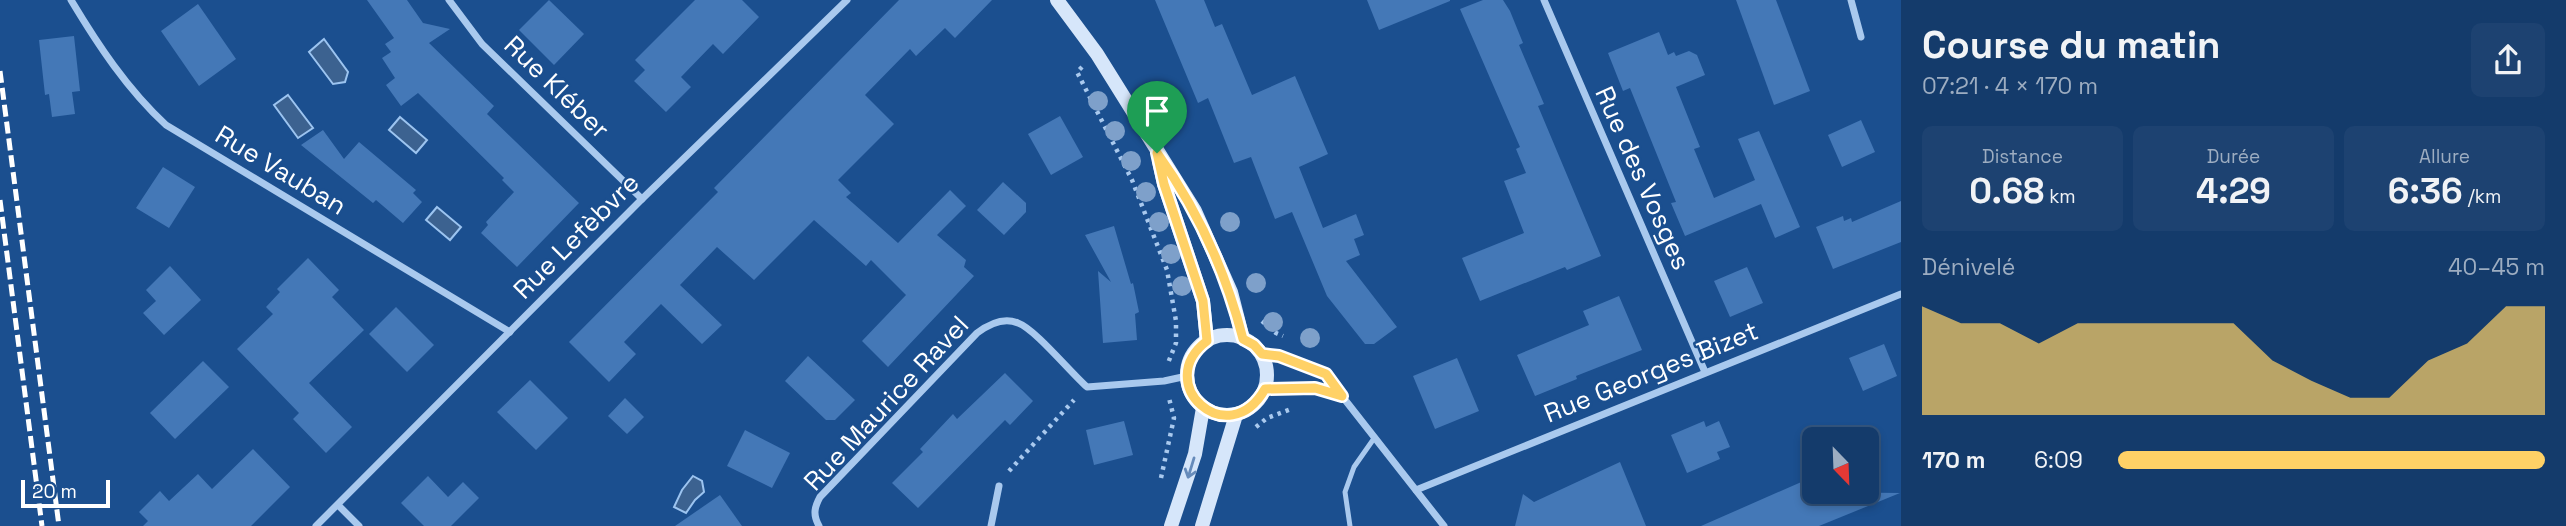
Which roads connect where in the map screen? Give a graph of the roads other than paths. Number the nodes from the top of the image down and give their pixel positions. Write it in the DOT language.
graph roads {
  1 [pos="71,0"];
  2 [pos="449,0"];
  3 [pos="847,0"];
  4 [pos="1057,0"];
  5 [pos="1544,0"];
  6 [pos="1851,0"];
  7 [pos="1861,37"];
  8 [pos="1157,153"];
  9 [pos="642,199"];
  10 [pos="1901,294"];
  11 [pos="510,332"];
  12 [pos="1243,339"];
  13 [pos="1207,341"];
  14 [pos="1262,354"];
  15 [pos="1705,372"];
  16 [pos="1187,376"];
  17 [pos="1265,389"];
  18 [pos="1342,396"];
  19 [pos="1203,408"];
  20 [pos="1236,415"];
  21 [pos="1375,437"];
  22 [pos="999,486"];
  23 [pos="1416,490"];
  24 [pos="338,505"];
  25 [pos="316,526"];
  26 [pos="359,526"];
  27 [pos="819,526"];
  28 [pos="991,526"];
  29 [pos="1171,526"];
  30 [pos="1202,526"];
  31 [pos="1350,526"];
  32 [pos="1444,526"];
  1 -- 11 [label="street, Rue Vauban"];
  2 -- 9 [label="street, Rue Kléber"];
  3 -- 9 [label="street, Rue Lefèbvre"];
  4 -- 8 [label="main road"];
  5 -- 15 [label="street, Rue des Vosges"];
  6 -- 7 [label="street"];
  8 -- 12 [label="main road"];
  8 -- 13 [label="main road"];
  9 -- 11 [label="street, Rue Lefèbvre"];
  10 -- 15 [label="street, Rue Georges Bizet"];
  11 -- 24 [label="street, Rue Lefèbvre"];
  12 -- 13 [label="main road"];
  12 -- 14 [label="main road"];
  13 -- 16 [label="main road"];
  14 -- 17 [label="main road"];
  14 -- 18 [label="street"];
  15 -- 23 [label="street, Rue Georges Bizet"];
  16 -- 19 [label="main road"];
  16 -- 27 [label="street, Rue Maurice Ravel"];
  17 -- 18 [label="street"];
  17 -- 20 [label="main road"];
  18 -- 21 [label="street"];
  19 -- 20 [label="main road"];
  19 -- 29 [label="main road, one-way"];
  20 -- 30 [label="main road"];
  21 -- 23 [label="street"];
  21 -- 31 [label="lane"];
  22 -- 28 [label="street"];
  23 -- 32 [label="street"];
  24 -- 25 [label="street, Rue Lefèbvre"];
  24 -- 26 [label="street"];
}
